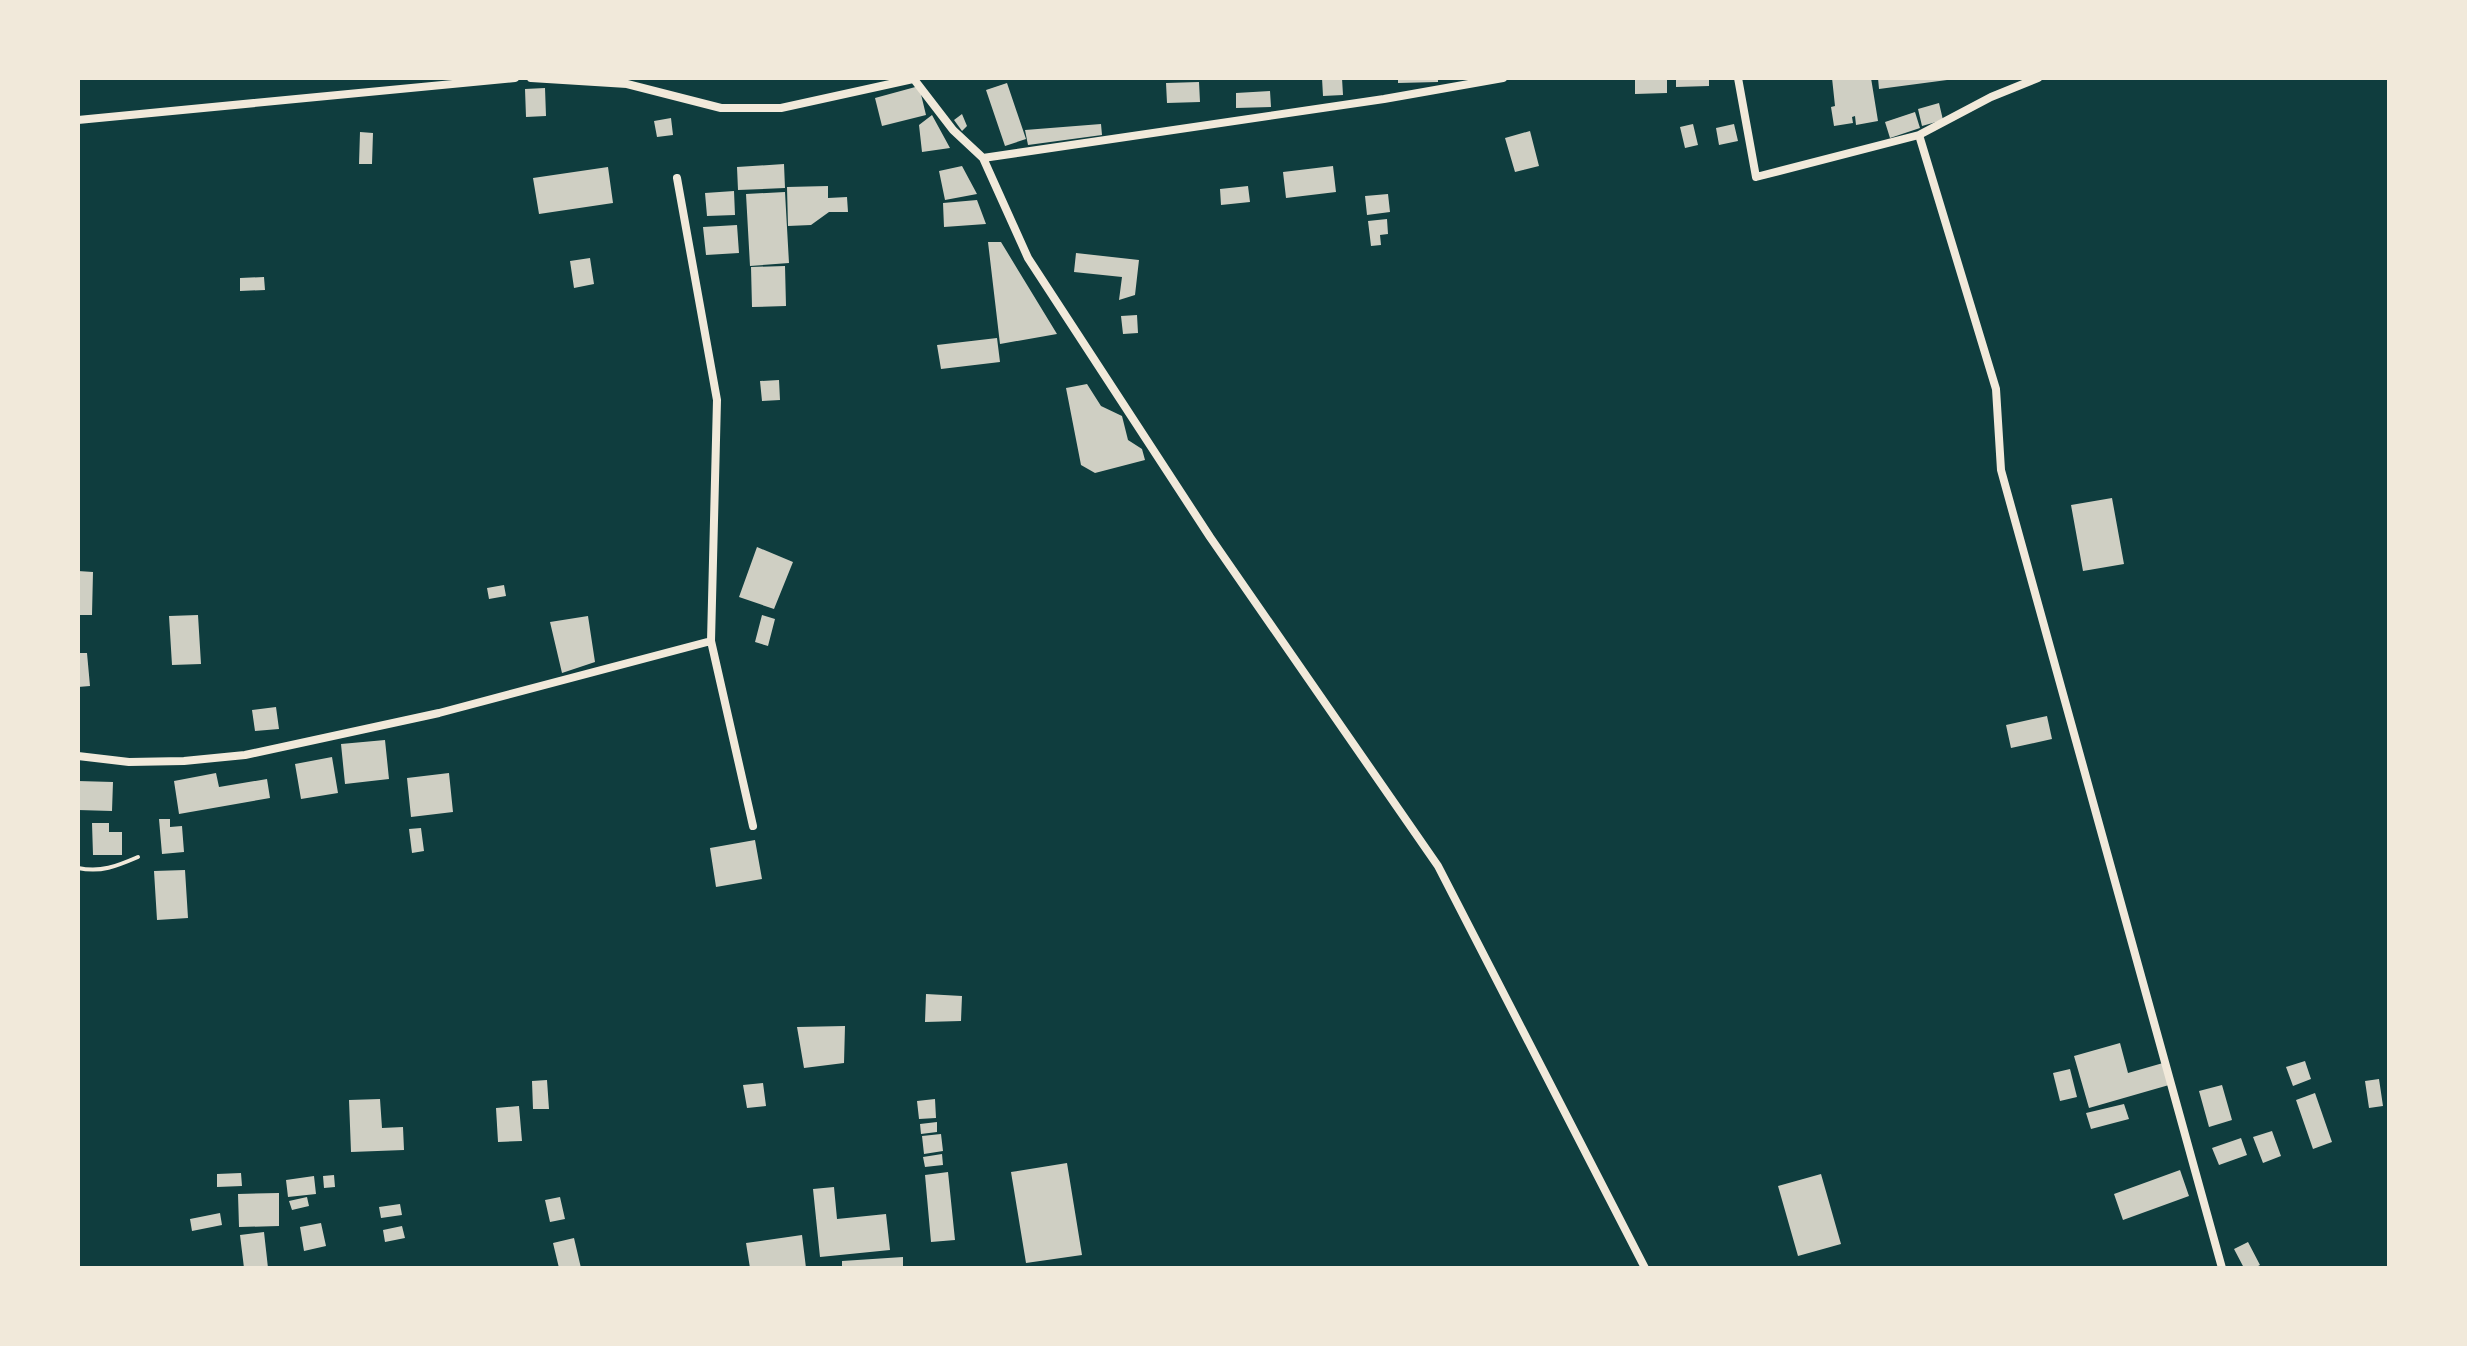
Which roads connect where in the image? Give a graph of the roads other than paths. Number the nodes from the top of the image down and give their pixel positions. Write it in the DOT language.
graph roads {
  1 [pos="515,78"];
  2 [pos="531,78"];
  3 [pos="913,78"];
  4 [pos="1503,78"];
  5 [pos="1738,78"];
  6 [pos="2038,78"];
  7 [pos="78,120"];
  8 [pos="1919,135"];
  9 [pos="983,158"];
  10 [pos="677,178"];
  11 [pos="711,641"];
  12 [pos="78,756"];
  13 [pos="753,826"];
  14 [pos="1645,1268"];
  15 [pos="2222,1268"];
  1 -- 7 [label="street"];
  2 -- 3 [label="street"];
  3 -- 9 [label="street"];
  4 -- 9 [label="street"];
  5 -- 8 [label="street"];
  6 -- 8 [label="street"];
  8 -- 15 [label="street"];
  9 -- 14 [label="street"];
  10 -- 11 [label="street"];
  11 -- 12 [label="street"];
  11 -- 13 [label="street"];
}
